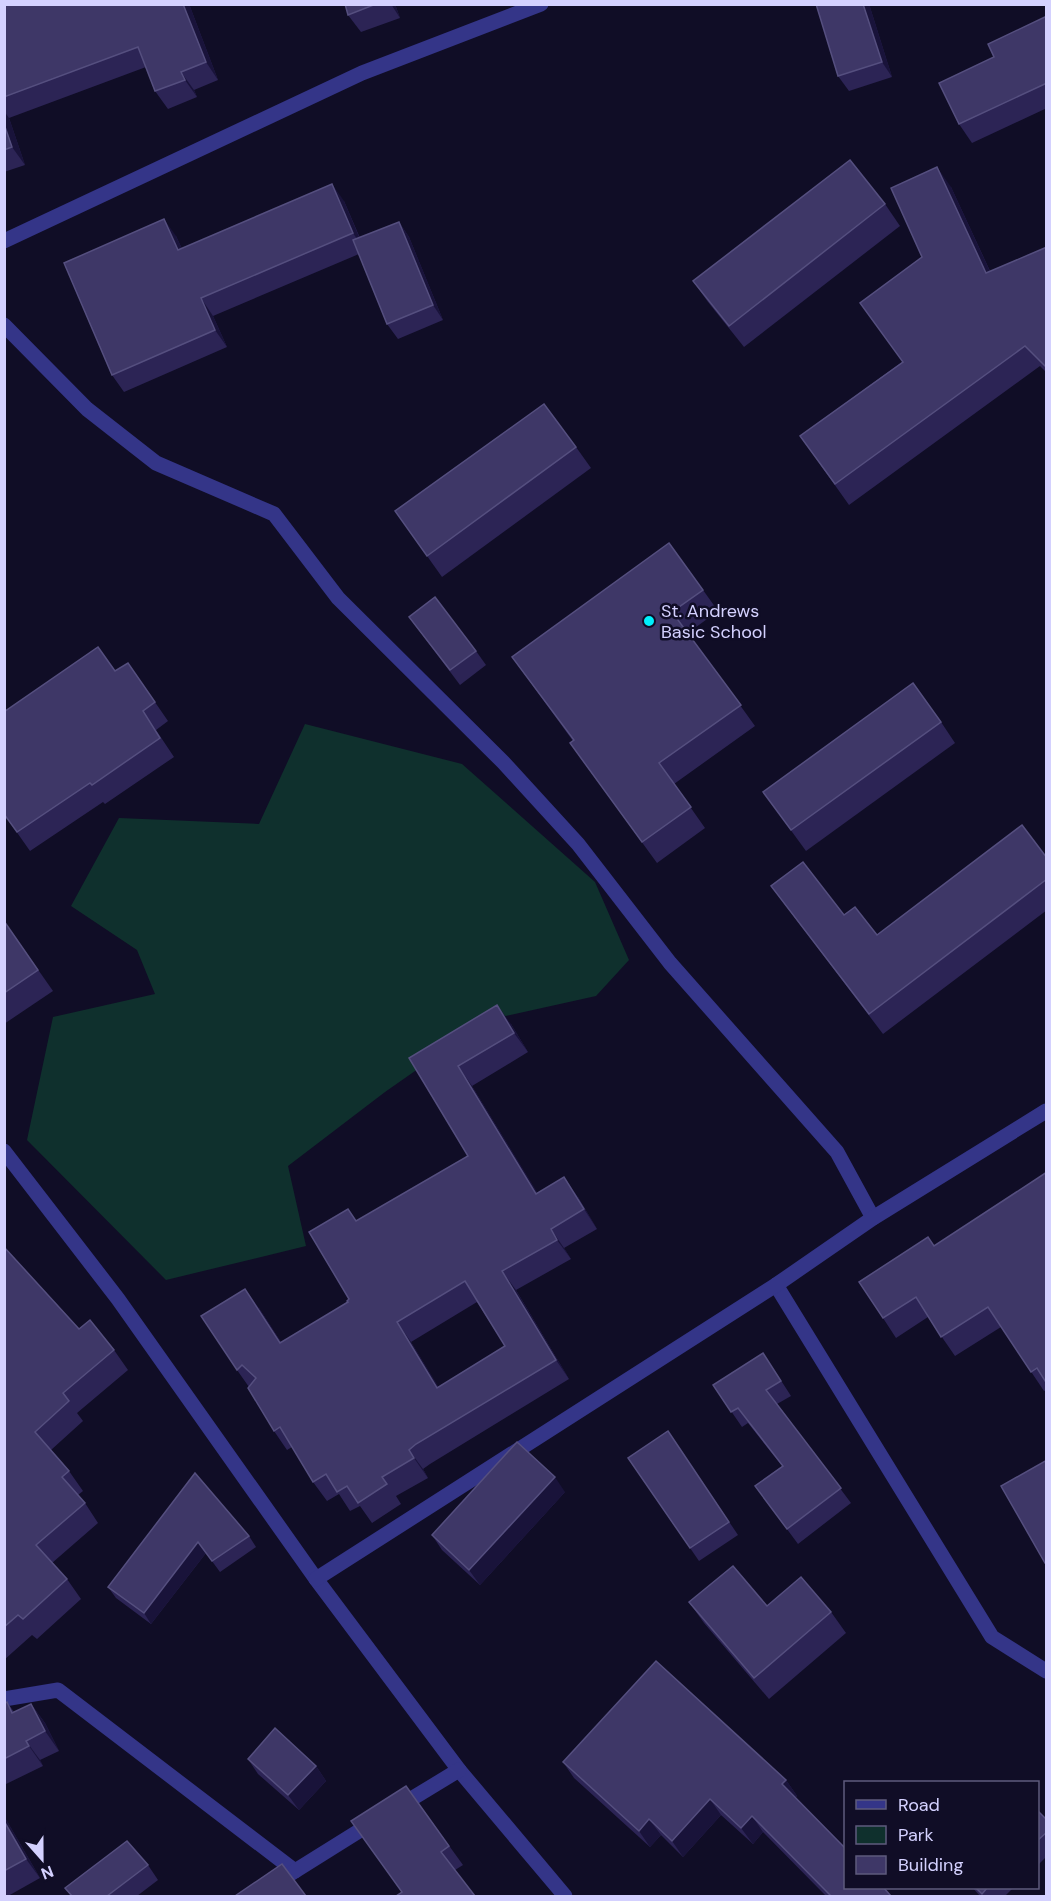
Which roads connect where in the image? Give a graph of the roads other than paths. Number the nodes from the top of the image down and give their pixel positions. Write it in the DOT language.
graph roads {
  1 [pos="541,4"];
  2 [pos="4,241"];
  3 [pos="4,325"];
  4 [pos="1047,1111"];
  5 [pos="4,1151"];
  6 [pos="873,1218"];
  7 [pos="776,1285"];
  8 [pos="316,1579"];
  9 [pos="1047,1671"];
  10 [pos="4,1699"];
  11 [pos="459,1770"];
  12 [pos="295,1871"];
  13 [pos="255,1896"];
  14 [pos="563,1896"];
  1 -- 2 [label="street"];
  3 -- 6 [label="street"];
  4 -- 6 [label="street"];
  5 -- 8 [label="street"];
  6 -- 7 [label="street"];
  7 -- 8 [label="street"];
  7 -- 9 [label="street"];
  8 -- 11 [label="street"];
  10 -- 12 [label="street"];
  11 -- 12 [label="street"];
  11 -- 14 [label="street"];
  12 -- 13 [label="street"];
}
